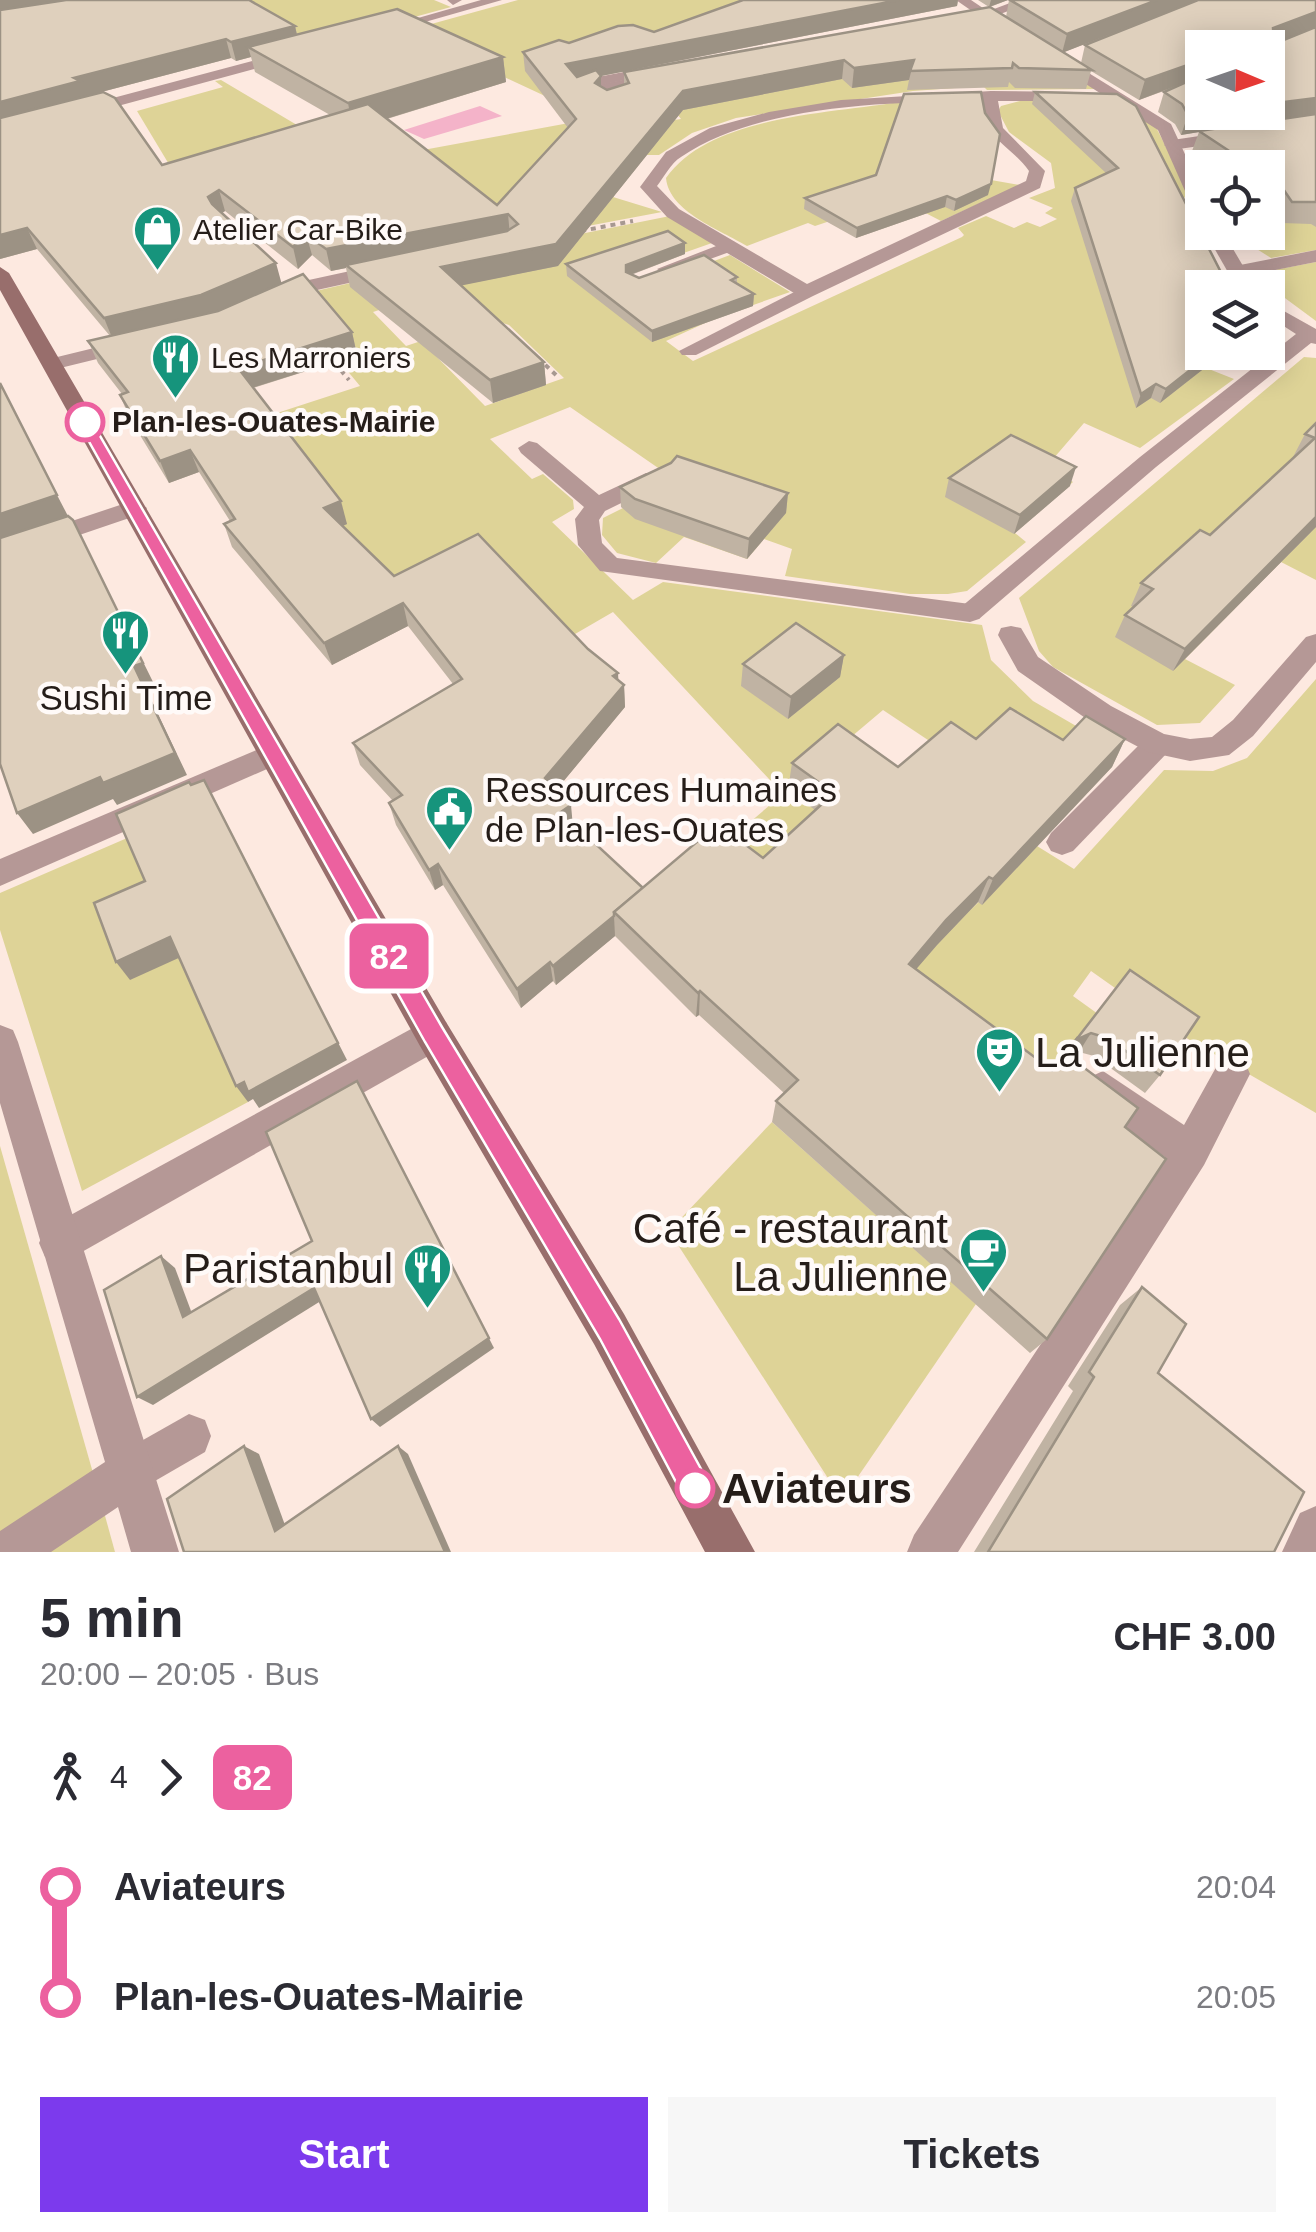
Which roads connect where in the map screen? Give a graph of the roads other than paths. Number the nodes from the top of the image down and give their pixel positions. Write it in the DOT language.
graph roads {
  1 [pos="496,0"];
  2 [pos="1031,0"];
  3 [pos="973,13"];
  4 [pos="375,32"];
  5 [pos="301,52"];
  6 [pos="578,89"];
  7 [pos="991,95"];
  8 [pos="1121,98"];
  9 [pos="607,102"];
  10 [pos="1316,124"];
  11 [pos="0,133"];
  12 [pos="1172,145"];
  13 [pos="1185,173"];
  14 [pos="728,246"];
  15 [pos="1316,256"];
  16 [pos="398,266"];
  17 [pos="1272,270"];
  18 [pos="0,272"];
  19 [pos="656,273"];
  20 [pos="806,292"];
  21 [pos="248,311"];
  22 [pos="1285,319"];
  23 [pos="1312,336"];
  24 [pos="163,338"];
  25 [pos="689,351"];
  26 [pos="52,364"];
  27 [pos="529,448"];
  28 [pos="661,474"];
  29 [pos="597,506"];
  30 [pos="135,508"];
  31 [pos="0,554"];
  32 [pos="1011,636"];
  33 [pos="1316,644"];
  34 [pos="1158,744"];
  35 [pos="273,754"];
  36 [pos="1062,842"];
  37 [pos="0,873"];
  38 [pos="434,1034"];
  39 [pos="0,1042"];
  40 [pos="1080,1072"];
  41 [pos="1232,1074"];
  42 [pos="1190,1152"];
  43 [pos="59,1243"];
  44 [pos="189,1436"];
  45 [pos="130,1473"];
  46 [pos="1316,1529"];
  47 [pos="10,1552"];
  48 [pos="155,1552"];
  49 [pos="731,1552"];
  50 [pos="930,1552"];
  51 [pos="1306,1552"];
  1 -- 4 [label="street"];
  2 -- 3 [label="street"];
  3 -- 8 [label="street"];
  5 -- 11 [label="street"];
  6 -- 9 [label="street"];
  7 -- 8 [label="street"];
  7 -- 14 [label="street"];
  7 -- 20 [label="street"];
  8 -- 12 [label="street"];
  10 -- 12 [label="street"];
  12 -- 13 [label="street"];
  14 -- 19 [label="street"];
  14 -- 20 [label="street"];
  15 -- 17 [label="street"];
  16 -- 21 [label="street"];
  18 -- 26 [label="main road"];
  20 -- 25 [label="street"];
  22 -- 23 [label="street"];
  23 -- 29 [label="street"];
  24 -- 26 [label="street"];
  26 -- 30 [label="main road"];
  27 -- 29 [label="street"];
  28 -- 29 [label="street"];
  30 -- 31 [label="street"];
  30 -- 35 [label="main road"];
  32 -- 34 [label="street"];
  33 -- 34 [label="street"];
  34 -- 36 [label="street"];
  35 -- 37 [label="street"];
  35 -- 38 [label="main road"];
  38 -- 43 [label="street"];
  38 -- 49 [label="main road"];
  39 -- 43 [label="street"];
  40 -- 42 [label="street"];
  41 -- 42 [label="street"];
  42 -- 50 [label="street"];
  43 -- 45 [label="street"];
  44 -- 45 [label="street"];
  45 -- 47 [label="street"];
  45 -- 48 [label="street"];
  46 -- 51 [label="street"];
}
